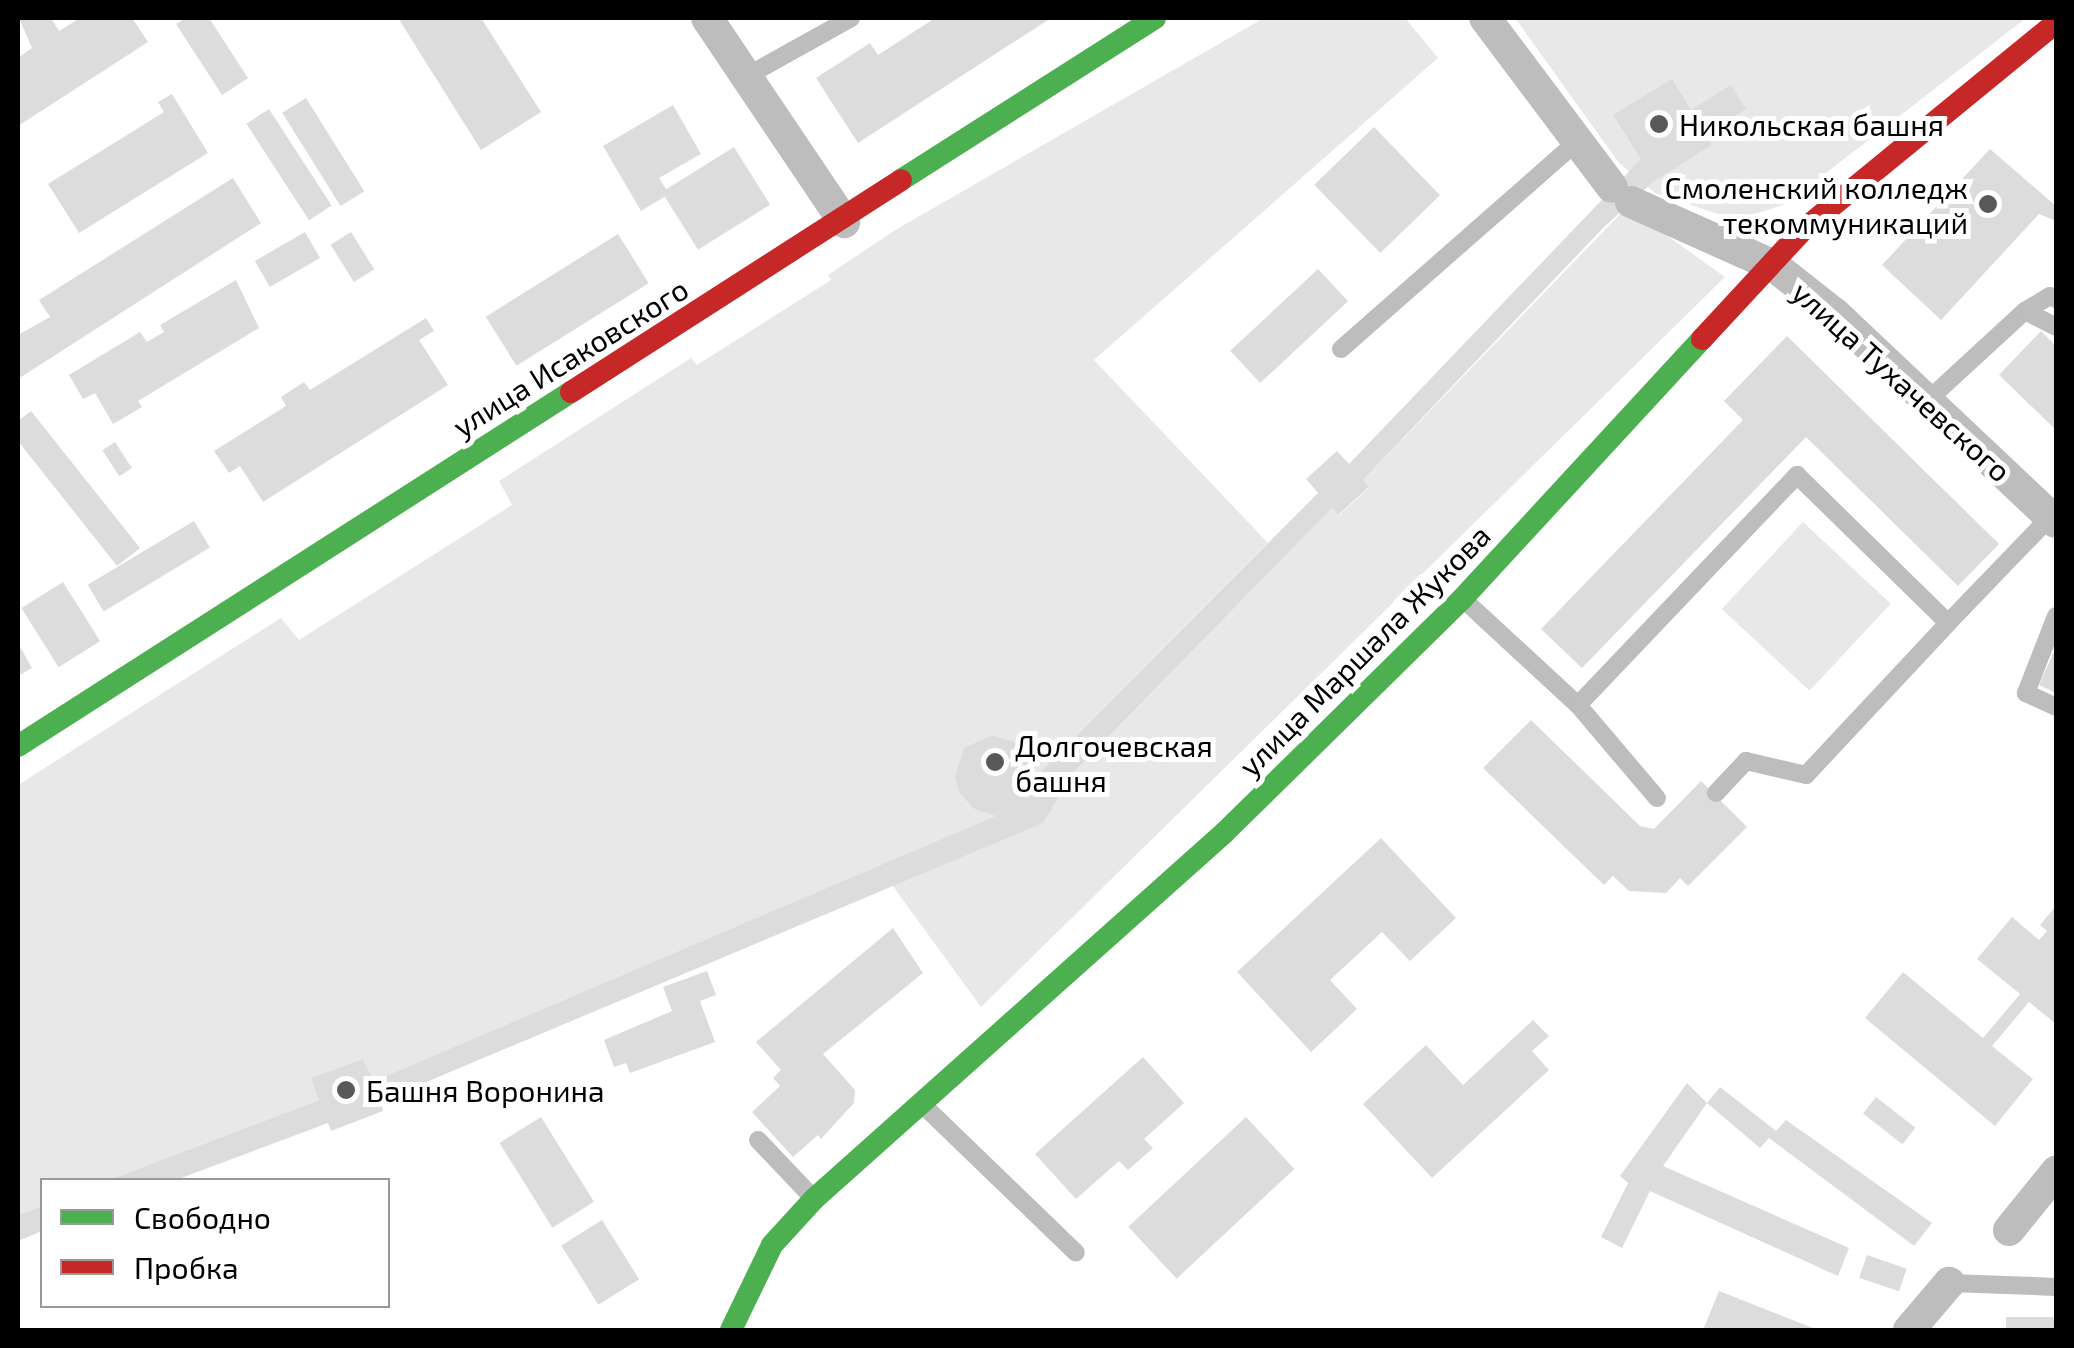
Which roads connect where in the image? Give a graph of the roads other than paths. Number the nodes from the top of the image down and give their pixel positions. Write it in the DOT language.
graph roads {
  1 [pos="708,18"];
  2 [pos="850,18"];
  3 [pos="1154,18"];
  4 [pos="1485,18"];
  5 [pos="2056,23"];
  6 [pos="747,76"];
  7 [pos="1578,141"];
  8 [pos="844,222"];
  9 [pos="1774,266"];
  10 [pos="2056,299"];
  11 [pos="2025,311"];
  12 [pos="2056,328"];
  13 [pos="1341,349"];
  14 [pos="1928,400"];
  15 [pos="2054,519"];
  16 [pos="1462,599"];
  17 [pos="2056,616"];
  18 [pos="1948,623"];
  19 [pos="1578,704"];
  20 [pos="2056,707"];
  21 [pos="18,746"];
  22 [pos="1716,793"];
  23 [pos="1657,798"];
  24 [pos="924,1105"];
  25 [pos="758,1140"];
  26 [pos="2056,1172"];
  27 [pos="814,1199"];
  28 [pos="2009,1230"];
  29 [pos="1076,1253"];
  30 [pos="1949,1283"];
  31 [pos="2056,1287"];
  32 [pos="731,1330"];
  33 [pos="1908,1330"];
  1 -- 6 [label="street"];
  2 -- 6 [label="lane"];
  3 -- 8 [label="street, улица Исаковского"];
  4 -- 7 [label="street, улица Тухачевского"];
  5 -- 9 [label="street, улица Маршала Жукова"];
  6 -- 8 [label="street"];
  7 -- 9 [label="street, улица Тухачевского"];
  7 -- 13 [label="lane"];
  8 -- 21 [label="street, улица Исаковского"];
  9 -- 14 [label="street, улица Тухачевского"];
  9 -- 16 [label="street, улица Маршала Жукова"];
  10 -- 11 [label="lane"];
  11 -- 12 [label="lane"];
  11 -- 14 [label="lane"];
  14 -- 15 [label="street, улица Тухачевского"];
  15 -- 18 [label="lane"];
  16 -- 19 [label="lane"];
  16 -- 24 [label="street, улица Маршала Жукова"];
  17 -- 20 [label="lane"];
  18 -- 19 [label="lane"];
  18 -- 22 [label="lane"];
  19 -- 23 [label="lane"];
  24 -- 27 [label="street, улица Маршала Жукова"];
  24 -- 29 [label="lane"];
  25 -- 27 [label="lane"];
  26 -- 28 [label="street"];
  27 -- 32 [label="street, улица Маршала Жукова"];
  30 -- 31 [label="lane"];
  30 -- 33 [label="street"];
}
